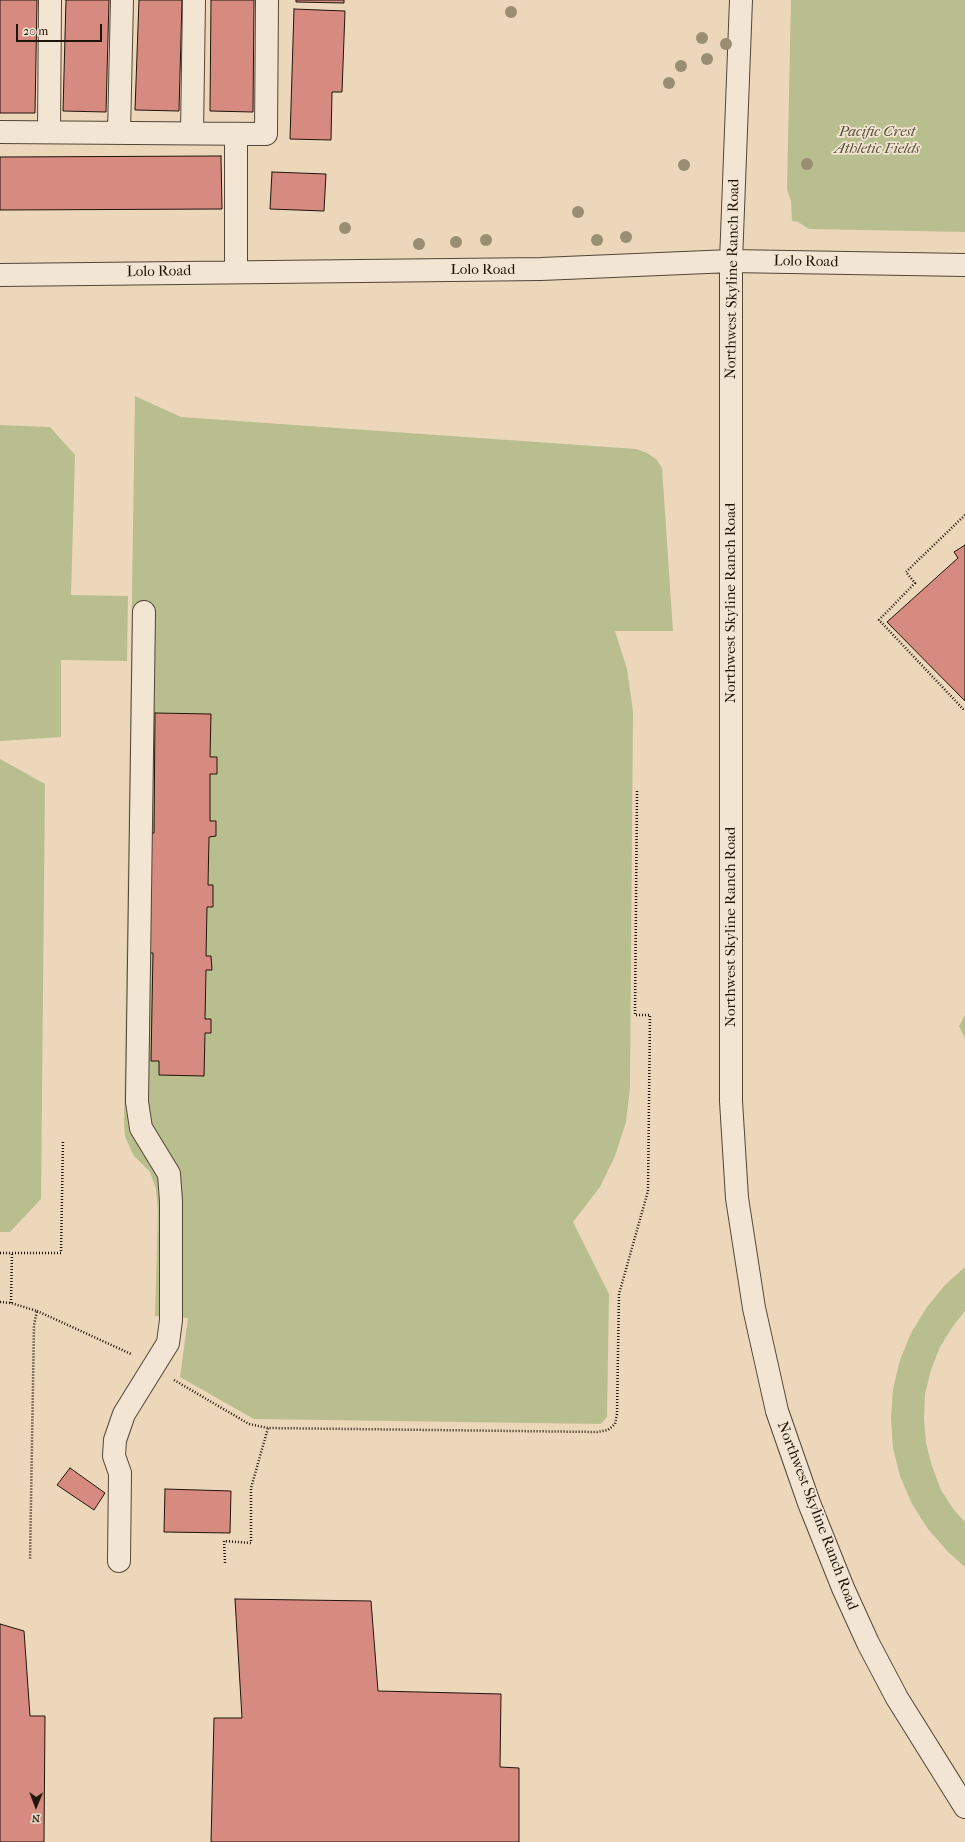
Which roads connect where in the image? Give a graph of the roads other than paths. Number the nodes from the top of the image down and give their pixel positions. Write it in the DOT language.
graph roads {
  1 [pos="50,0"];
  2 [pos="122,0"];
  3 [pos="194,0"];
  4 [pos="267,0"];
  5 [pos="741,0"];
  6 [pos="0,132"];
  7 [pos="48,132"];
  8 [pos="119,133"];
  9 [pos="192,134"];
  10 [pos="236,134"];
  11 [pos="731,260"];
  12 [pos="965,265"];
  13 [pos="236,271"];
  14 [pos="0,275"];
  15 [pos="144,612"];
  16 [pos="119,1561"];
  17 [pos="965,1807"];
  1 -- 7 [label="street"];
  2 -- 8 [label="street"];
  3 -- 9 [label="street"];
  4 -- 10 [label="street"];
  5 -- 11 [label="street, Northwest Skyline Ranch Road"];
  6 -- 7 [label="street"];
  7 -- 8 [label="street"];
  8 -- 9 [label="street"];
  9 -- 10 [label="street"];
  10 -- 13 [label="street"];
  11 -- 12 [label="street, Lolo Road"];
  11 -- 13 [label="street, Lolo Road"];
  11 -- 17 [label="street, Northwest Skyline Ranch Road"];
  13 -- 14 [label="street, Lolo Road"];
  15 -- 16 [label="street"];
}
